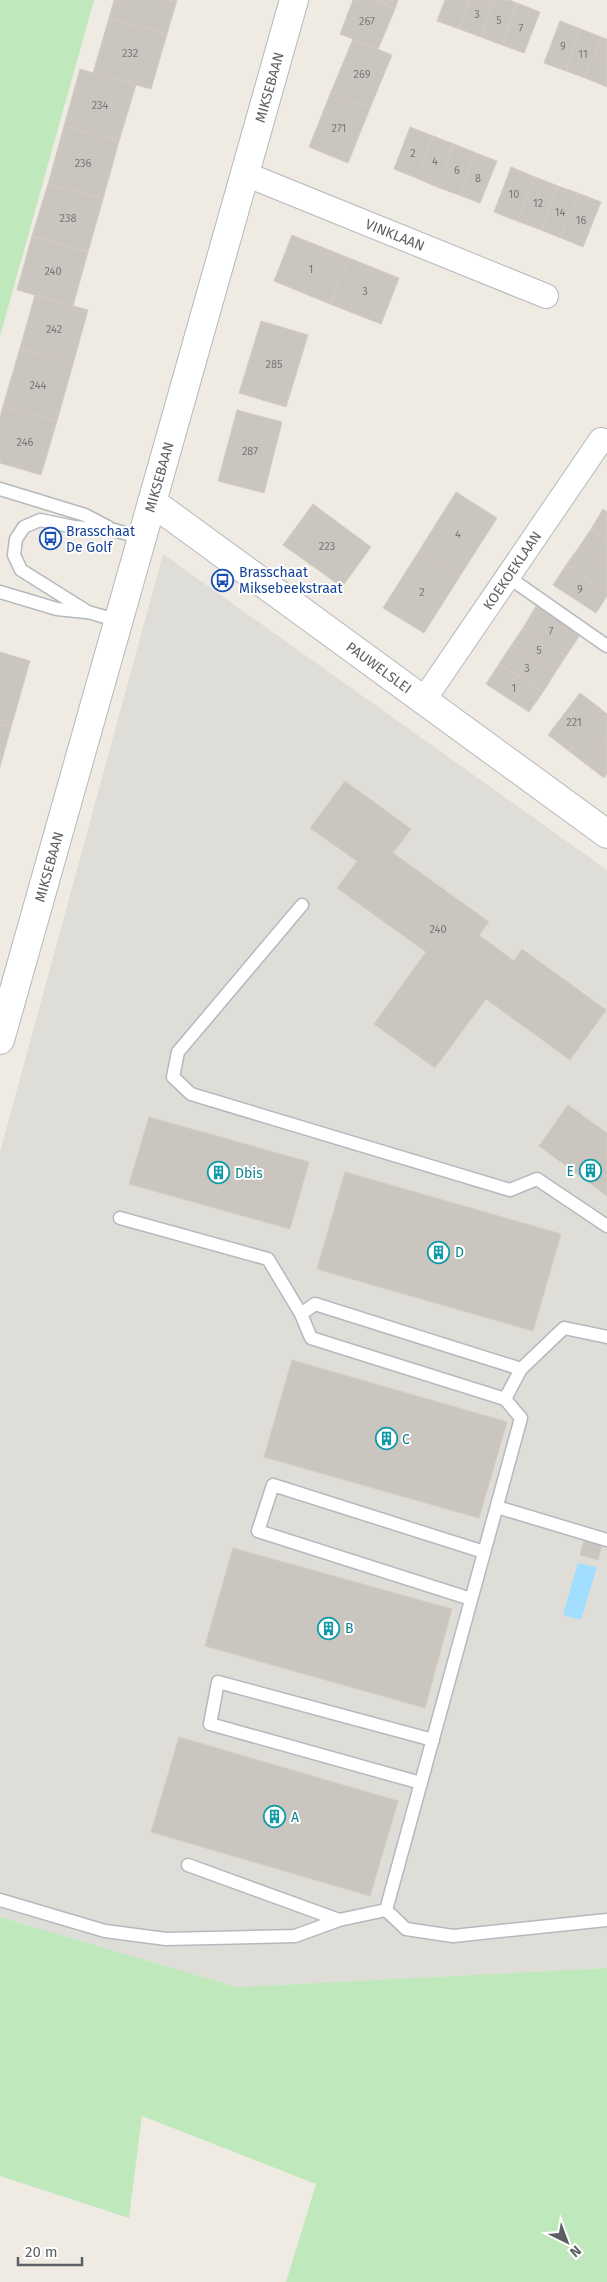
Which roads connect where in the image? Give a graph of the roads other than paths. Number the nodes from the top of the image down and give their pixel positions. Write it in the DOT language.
graph roads {
  1 [pos="294,0"];
  2 [pos="245,174"];
  3 [pos="546,296"];
  4 [pos="602,440"];
  5 [pos="0,489"];
  6 [pos="152,502"];
  7 [pos="114,530"];
  8 [pos="141,538"];
  9 [pos="508,577"];
  10 [pos="0,592"];
  11 [pos="88,612"];
  12 [pos="118,621"];
  13 [pos="607,646"];
  14 [pos="423,701"];
  15 [pos="607,834"];
  16 [pos="302,905"];
  17 [pos="0,1040"];
  18 [pos="120,1218"];
  19 [pos="607,1226"];
  20 [pos="301,1314"];
  21 [pos="607,1337"];
  22 [pos="521,1369"];
  23 [pos="505,1400"];
  24 [pos="497,1507"];
  25 [pos="607,1540"];
  26 [pos="484,1552"];
  27 [pos="471,1599"];
  28 [pos="433,1740"];
  29 [pos="421,1783"];
  30 [pos="188,1865"];
  31 [pos="0,1900"];
  32 [pos="386,1910"];
  33 [pos="339,1920"];
  34 [pos="607,1920"];
  1 -- 2 [label="street, MIKSEBAAN"];
  2 -- 3 [label="street, VINKLAAN"];
  2 -- 6 [label="street, MIKSEBAAN"];
  4 -- 9 [label="street, KOEKOEKLAAN"];
  5 -- 7 [label="lane"];
  6 -- 8 [label="street, MIKSEBAAN"];
  6 -- 14 [label="street, PAUWELSLEI"];
  7 -- 8 [label="lane"];
  7 -- 11 [label="lane"];
  8 -- 12 [label="street, MIKSEBAAN"];
  9 -- 13 [label="lane"];
  9 -- 14 [label="street, KOEKOEKLAAN"];
  10 -- 11 [label="lane"];
  11 -- 12 [label="lane"];
  12 -- 17 [label="street, MIKSEBAAN"];
  14 -- 15 [label="street, PAUWELSLEI"];
  16 -- 19 [label="lane"];
  18 -- 20 [label="lane"];
  20 -- 22 [label="lane"];
  20 -- 23 [label="lane"];
  21 -- 22 [label="lane"];
  22 -- 23 [label="lane"];
  23 -- 24 [label="lane"];
  24 -- 25 [label="lane"];
  24 -- 26 [label="lane"];
  26 -- 27 [label="lane"];
  26 -- 27 [label="lane"];
  27 -- 28 [label="lane"];
  28 -- 29 [label="lane"];
  28 -- 29 [label="lane"];
  29 -- 32 [label="lane"];
  30 -- 33 [label="lane"];
  31 -- 33 [label="lane"];
  32 -- 33 [label="lane"];
  32 -- 34 [label="lane"];
}
